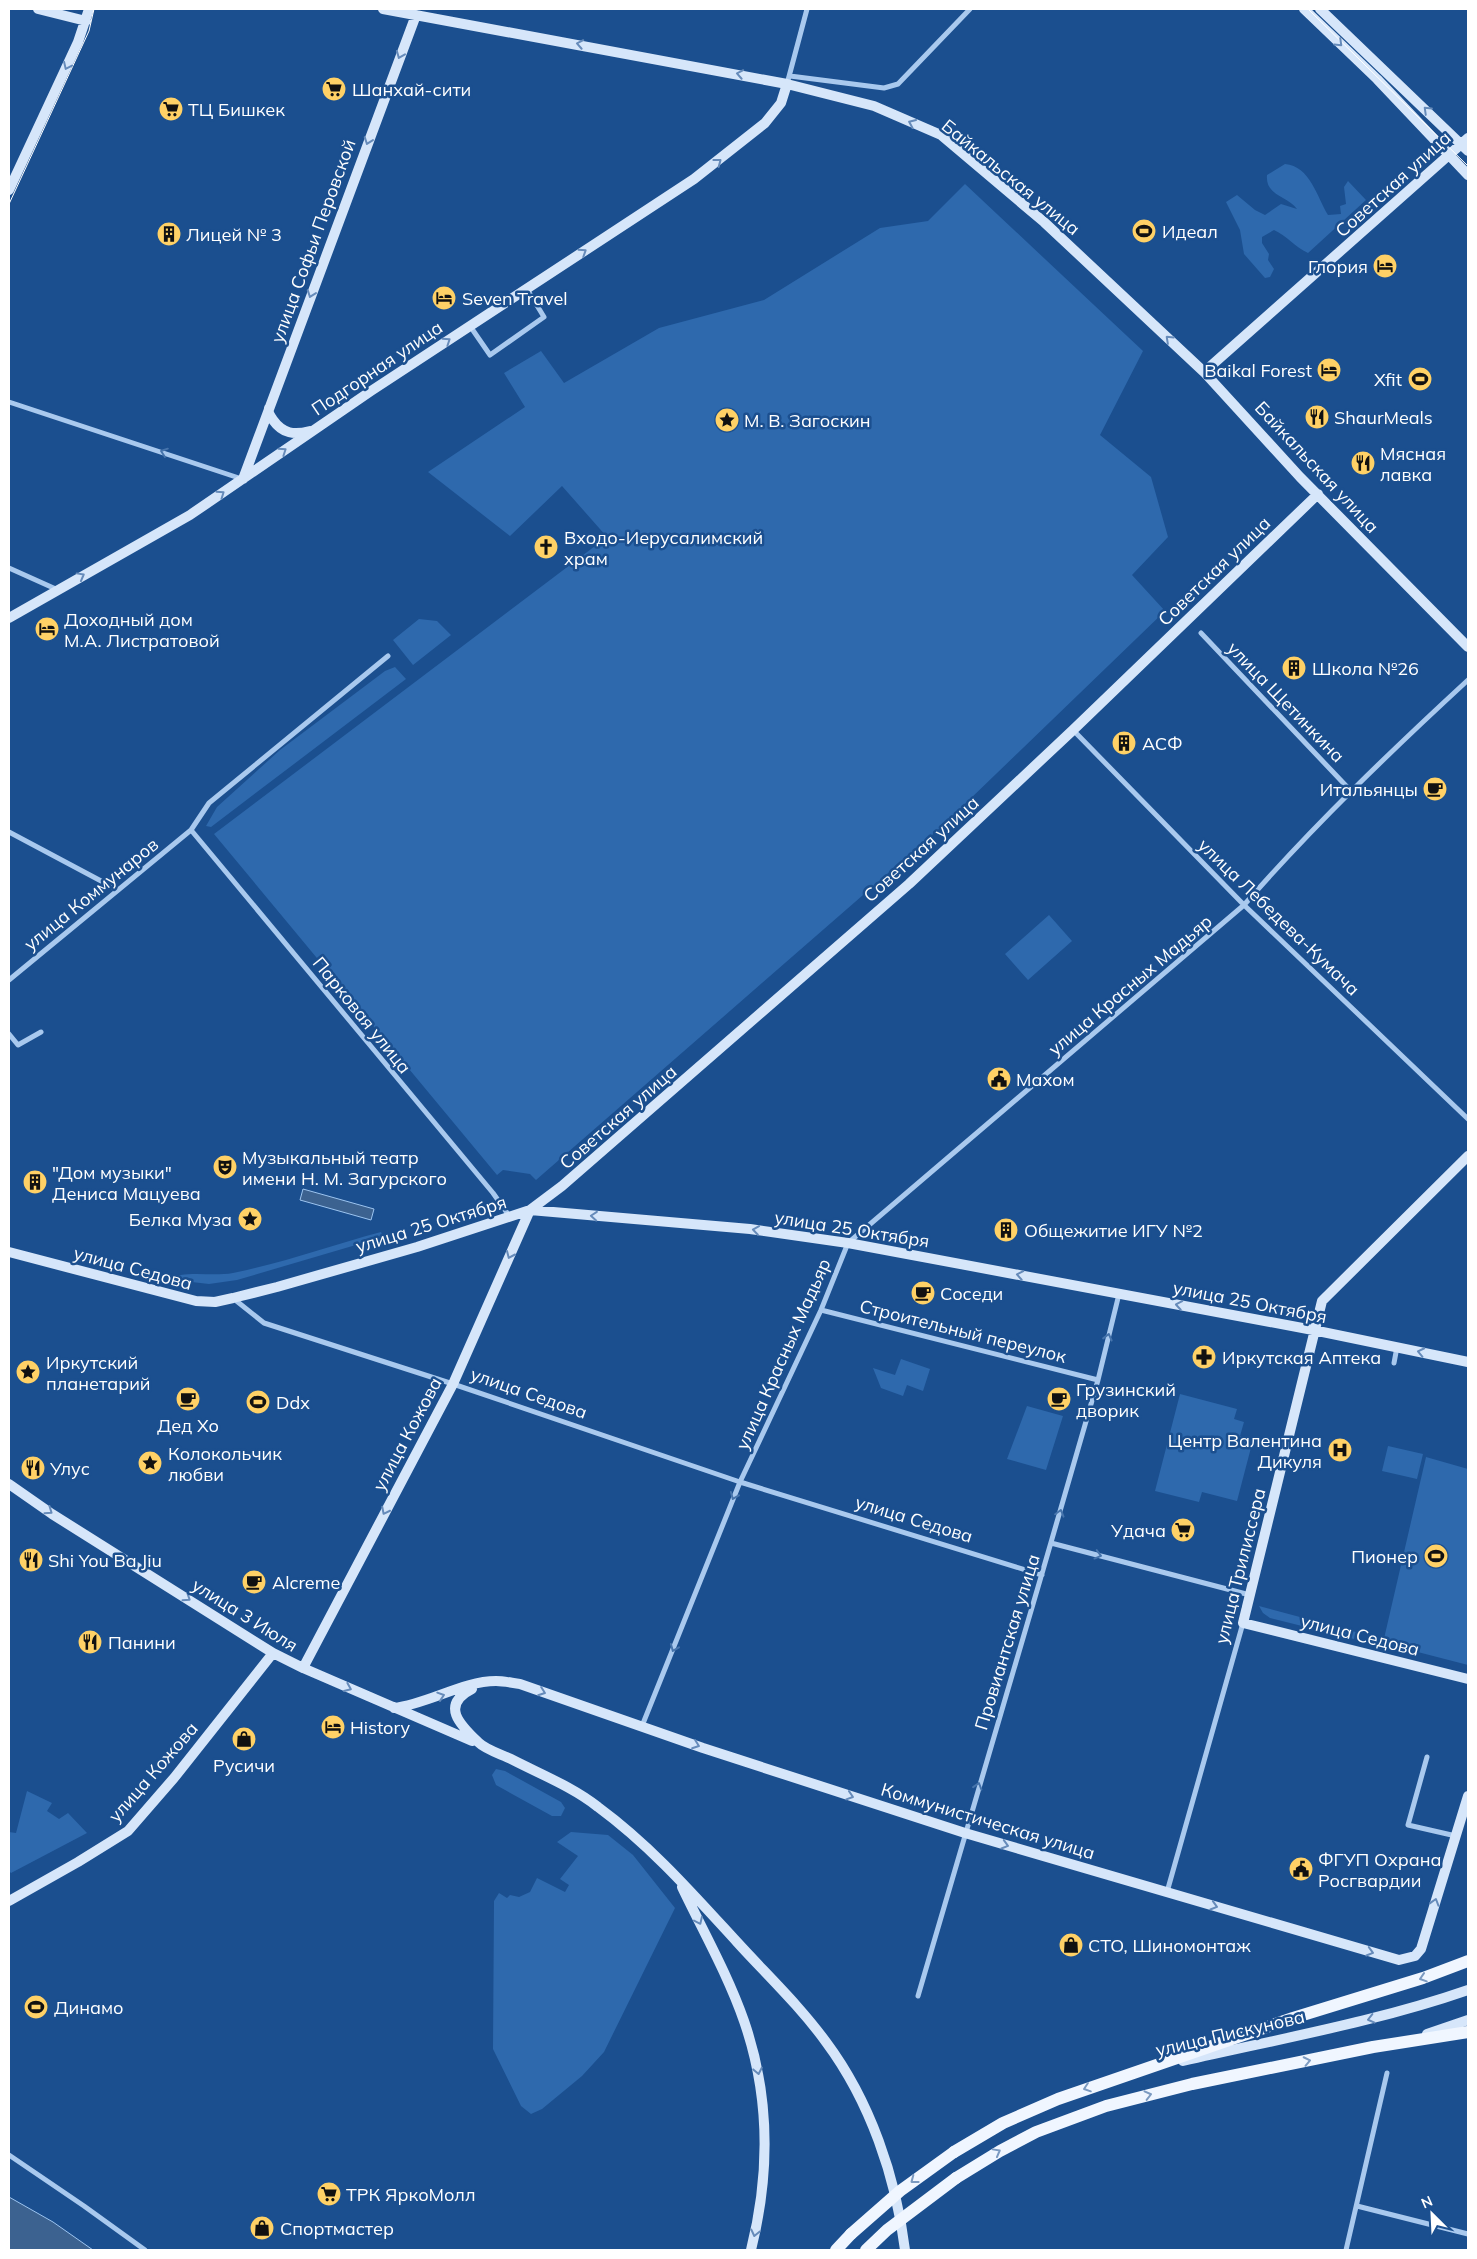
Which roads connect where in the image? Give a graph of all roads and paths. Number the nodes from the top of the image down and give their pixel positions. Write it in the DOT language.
graph roads {
  1 [pos="38,9"];
  2 [pos="89,9"];
  3 [pos="383,9"];
  4 [pos="807,9"];
  5 [pos="970,9"];
  6 [pos="1304,9"];
  7 [pos="1320,9"];
  8 [pos="416,15"];
  9 [pos="86,21"];
  10 [pos="789,80"];
  11 [pos="1466,145"];
  12 [pos="1449,156"];
  13 [pos="1468,176"];
  14 [pos="9,190"];
  15 [pos="526,288"];
  16 [pos="470,326"];
  17 [pos="1204,372"];
  18 [pos="9,402"];
  19 [pos="269,407"];
  20 [pos="314,430"];
  21 [pos="243,479"];
  22 [pos="1318,494"];
  23 [pos="9,568"];
  24 [pos="58,590"];
  25 [pos="9,618"];
  26 [pos="1201,633"];
  27 [pos="1468,647"];
  28 [pos="388,656"];
  29 [pos="1468,680"];
  30 [pos="1073,730"];
  31 [pos="1350,790"];
  32 [pos="192,830"];
  33 [pos="9,832"];
  34 [pos="118,890"];
  35 [pos="1244,905"];
  36 [pos="9,980"];
  37 [pos="42,1032"];
  38 [pos="9,1034"];
  39 [pos="1468,1119"];
  40 [pos="1468,1156"];
  41 [pos="530,1210"];
  42 [pos="511,1218"];
  43 [pos="848,1243"];
  44 [pos="9,1252"];
  45 [pos="1119,1294"];
  46 [pos="233,1298"];
  47 [pos="821,1310"];
  48 [pos="1313,1330"];
  49 [pos="1397,1347"];
  50 [pos="1468,1362"];
  51 [pos="1394,1363"];
  52 [pos="1098,1380"];
  53 [pos="453,1384"];
  54 [pos="740,1482"];
  55 [pos="9,1484"];
  56 [pos="1051,1543"];
  57 [pos="1042,1575"];
  58 [pos="1250,1595"];
  59 [pos="1243,1623"];
  60 [pos="273,1653"];
  61 [pos="303,1668"];
  62 [pos="1468,1679"];
  63 [pos="495,1681"];
  64 [pos="394,1708"];
  65 [pos="642,1726"];
  66 [pos="480,1744"];
  67 [pos="1427,1757"];
  68 [pos="1468,1796"];
  69 [pos="965,1833"];
  70 [pos="1456,1836"];
  71 [pos="678,1877"];
  72 [pos="1167,1892"];
  73 [pos="9,1901"];
  74 [pos="1468,1961"];
  75 [pos="1468,1990"];
  76 [pos="918,1996"];
  77 [pos="1468,2020"];
  78 [pos="1468,2032"];
  79 [pos="1373,2047"];
  80 [pos="1150,2068"];
  81 [pos="1388,2073"];
  82 [pos="9,2155"];
  83 [pos="1358,2206"];
  84 [pos="1468,2234"];
  85 [pos="146,2250"];
  86 [pos="751,2250"];
  87 [pos="836,2250"];
  88 [pos="866,2250"];
  89 [pos="905,2250"];
  90 [pos="1346,2250"];
  1 -- 9 [label="main road"];
  2 -- 9 [label="main road"];
  3 -- 8 [label="main road, Байкальская улица"];
  4 -- 10 [label="street"];
  5 -- 10 [label="street"];
  6 -- 12 [label="main road, one-way"];
  11 -- 7 [label="main road, one-way"];
  10 -- 8 [label="main road, Байкальская улица, one-way"];
  8 -- 19 [label="main road, улица Софьи Перовской, one-way"];
  9 -- 14 [label="main road, one-way"];
  15 -- 10 [label="main road, Подгорная улица, one-way"];
  17 -- 10 [label="main road, Байкальская улица, one-way"];
  11 -- 12 [label="main road, Советская улица"];
  12 -- 13 [label="main road"];
  12 -- 17 [label="main road, Советская улица"];
  15 -- 16 [label="main road, Подгорная улица"];
  15 -- 16 [label="street"];
  20 -- 16 [label="main road, Подгорная улица, one-way"];
  17 -- 22 [label="main road, Байкальская улица"];
  21 -- 18 [label="street, one-way"];
  19 -- 20 [label="main road"];
  19 -- 21 [label="main road, улица Софьи Перовской"];
  21 -- 20 [label="main road, Подгорная улица, one-way"];
  24 -- 21 [label="main road, Подгорная улица, one-way"];
  22 -- 27 [label="main road, Байкальская улица"];
  22 -- 30 [label="main road, Советская улица"];
  23 -- 24 [label="street"];
  24 -- 25 [label="main road, Подгорная улица"];
  26 -- 31 [label="street, улица Щетинкина"];
  28 -- 32 [label="street, улица Коммунаров"];
  29 -- 31 [label="street, улица Красных Мадьяр"];
  30 -- 35 [label="street, улица Лебедева-Кумача"];
  30 -- 41 [label="main road, Советская улица"];
  31 -- 35 [label="street, улица Красных Мадьяр"];
  32 -- 34 [label="street, улица Коммунаров"];
  32 -- 42 [label="street, Парковая улица"];
  33 -- 34 [label="street"];
  34 -- 36 [label="street, улица Коммунаров"];
  35 -- 39 [label="street, улица Лебедева-Кумача"];
  35 -- 43 [label="street, улица Красных Мадьяр"];
  37 -- 38 [label="street"];
  40 -- 48 [label="main road, улица Трилиссера"];
  41 -- 42 [label="main road, улица 25 Октября"];
  43 -- 41 [label="main road, улица 25 Октября, one-way"];
  41 -- 53 [label="main road, улица Кожова, one-way"];
  42 -- 46 [label="main road, улица 25 Октября"];
  45 -- 43 [label="main road, улица 25 Октября, one-way"];
  43 -- 47 [label="street, улица Красных Мадьяр"];
  44 -- 46 [label="main road, улица Седова"];
  48 -- 45 [label="main road, улица 25 Октября, one-way"];
  52 -- 45 [label="street, Провиантская улица, one-way"];
  46 -- 53 [label="street, улица Седова"];
  47 -- 52 [label="street, Строительный переулок"];
  47 -- 54 [label="street, улица Красных Мадьяр"];
  48 -- 49 [label="main road, улица 25 Октября"];
  48 -- 58 [label="main road, улица Трилиссера"];
  50 -- 49 [label="main road, улица 25 Октября, one-way"];
  49 -- 51 [label="street"];
  56 -- 52 [label="street, Провиантская улица, one-way"];
  53 -- 54 [label="street, улица Седова"];
  53 -- 61 [label="main road, улица Кожова, one-way"];
  54 -- 57 [label="street, улица Седова"];
  54 -- 65 [label="street, улица Красных Мадьяр, one-way"];
  55 -- 60 [label="main road, улица 3 Июля, one-way"];
  56 -- 57 [label="street, Провиантская улица"];
  56 -- 58 [label="street, one-way"];
  69 -- 57 [label="street, Провиантская улица, one-way"];
  58 -- 59 [label="main road, улица Трилиссера"];
  59 -- 62 [label="main road, улица Седова"];
  59 -- 72 [label="street, улица Трилиссера"];
  60 -- 61 [label="main road, улица 3 Июля"];
  60 -- 73 [label="main road, улица Кожова"];
  61 -- 64 [label="main road, улица 3 Июля, one-way"];
  64 -- 63 [label="main road, Коммунистическая улица, one-way"];
  63 -- 65 [label="main road, Коммунистическая улица, one-way"];
  63 -- 66 [label="main road"];
  64 -- 66 [label="main road, улица 3 Июля"];
  65 -- 69 [label="main road, Коммунистическая улица, one-way"];
  66 -- 71 [label="main road"];
  67 -- 70 [label="street"];
  68 -- 70 [label="main road, Коммунистическая улица"];
  69 -- 72 [label="main road, Коммунистическая улица, one-way"];
  69 -- 76 [label="street, Провиантская улица"];
  72 -- 70 [label="main road, Коммунистическая улица, one-way"];
  71 -- 86 [label="main road, one-way"];
  71 -- 89 [label="main road"];
  74 -- 80 [label="main road, улица Пискунова, one-way"];
  75 -- 80 [label="main road, улица Пискунова, one-way"];
  77 -- 79 [label="main road"];
  78 -- 79 [label="main road"];
  88 -- 79 [label="main road, one-way, bridge"];
  80 -- 87 [label="main road, one-way, bridge"];
  81 -- 83 [label="street"];
  82 -- 85 [label="street"];
  83 -- 84 [label="street"];
  83 -- 90 [label="street"];
}
